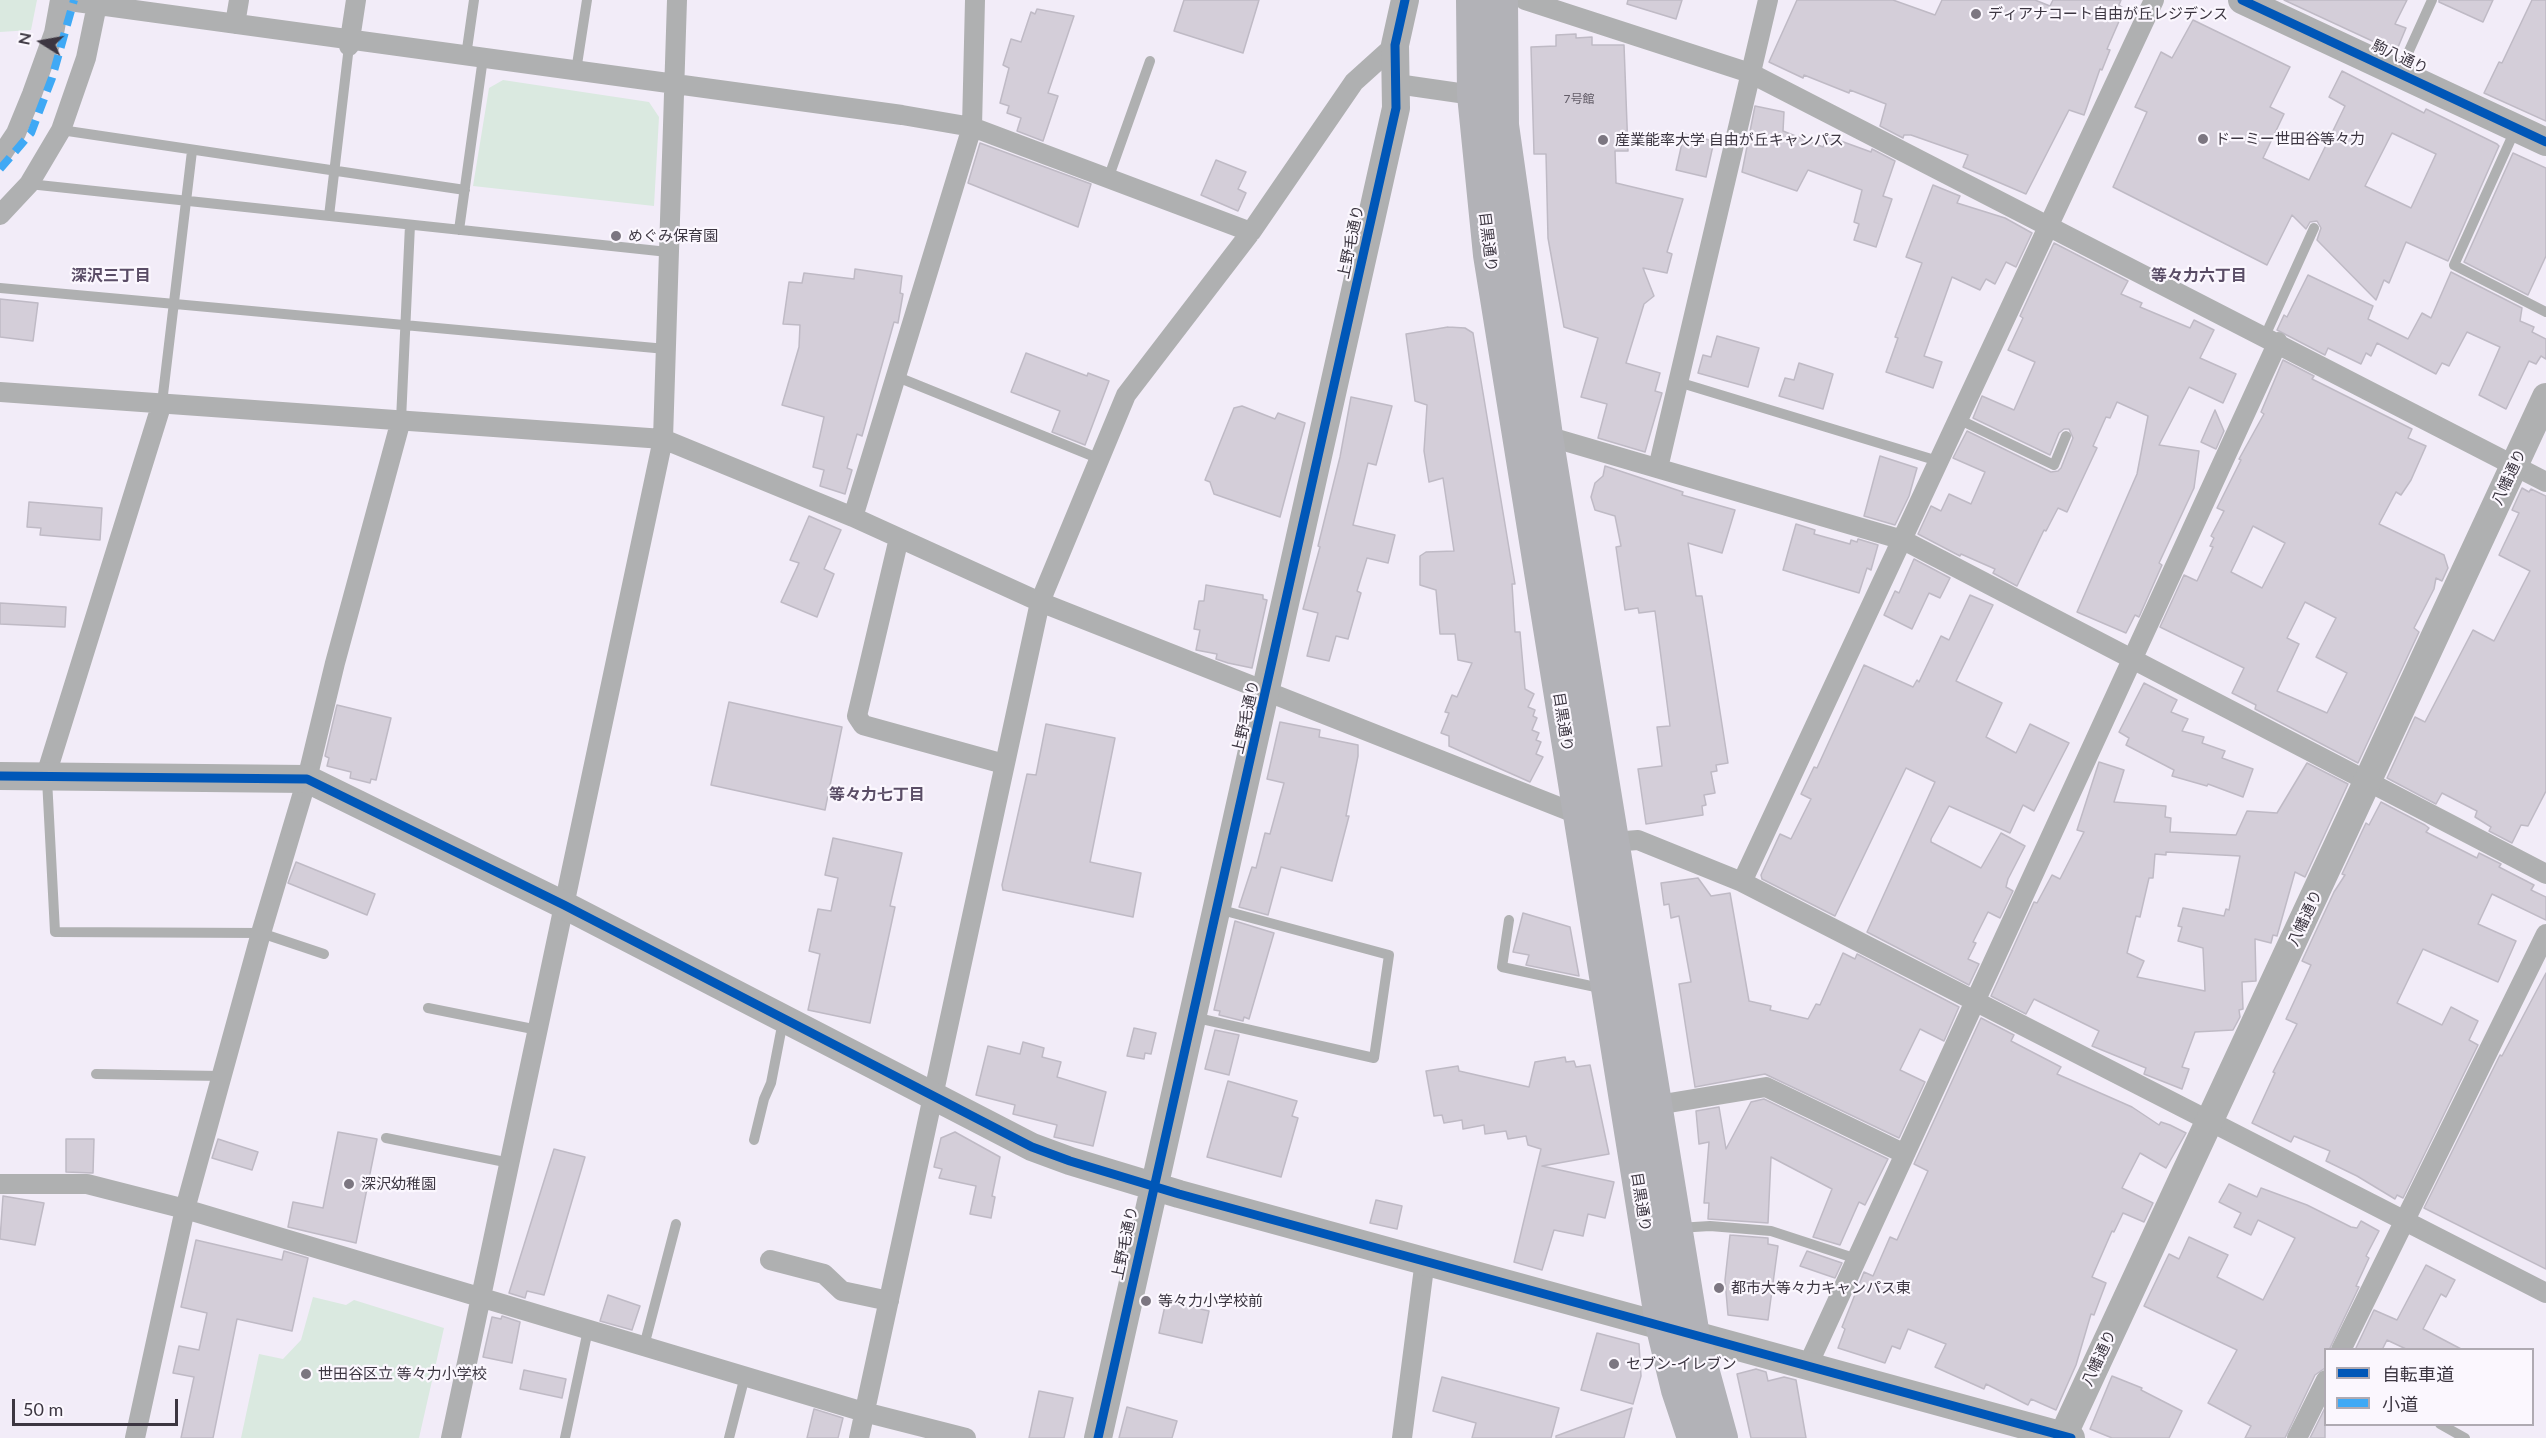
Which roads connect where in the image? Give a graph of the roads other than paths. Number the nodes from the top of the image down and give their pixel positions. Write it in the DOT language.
graph roads {
  1 [pos="61,0"];
  2 [pos="239,0"];
  3 [pos="356,0"];
  4 [pos="474,0"];
  5 [pos="586,0"];
  6 [pos="677,0"];
  7 [pos="975,0"];
  8 [pos="1405,0"];
  9 [pos="1472,0"];
  10 [pos="1502,0"];
  11 [pos="1526,0"];
  12 [pos="1768,0"];
  13 [pos="2154,0"];
  14 [pos="2242,0"];
  15 [pos="2432,0"];
  16 [pos="98,3"];
  17 [pos="235,24"];
  18 [pos="350,42"];
  19 [pos="1395,45"];
  20 [pos="475,57"];
  21 [pos="1150,61"];
  22 [pos="576,71"];
  23 [pos="1750,73"];
  24 [pos="2399,73"];
  25 [pos="1397,84"];
  26 [pos="675,85"];
  27 [pos="1473,95"];
  28 [pos="972,127"];
  29 [pos="2516,128"];
  30 [pos="61,130"];
  31 [pos="2546,142"];
  32 [pos="192,151"];
  33 [pos="0,157"];
  34 [pos="334,170"];
  35 [pos="1108,179"];
  36 [pos="29,184"];
  37 [pos="465,190"];
  38 [pos="185,200"];
  39 [pos="0,215"];
  40 [pos="329,216"];
  41 [pos="410,225"];
  42 [pos="2048,226"];
  43 [pos="2314,228"];
  44 [pos="459,230"];
  45 [pos="1251,232"];
  46 [pos="668,252"];
  47 [pos="0,288"];
  48 [pos="172,302"];
  49 [pos="2546,312"];
  50 [pos="406,324"];
  51 [pos="2271,339"];
  52 [pos="666,349"];
  53 [pos="896,376"];
  54 [pos="1678,382"];
  55 [pos="0,392"];
  56 [pos="2546,397"];
  57 [pos="162,403"];
  58 [pos="401,420"];
  59 [pos="1958,420"];
  60 [pos="1547,436"];
  61 [pos="2066,436"];
  62 [pos="663,439"];
  63 [pos="1100,459"];
  64 [pos="1938,461"];
  65 [pos="2514,465"];
  66 [pos="1658,468"];
  67 [pos="2546,482"];
  68 [pos="853,517"];
  69 [pos="899,538"];
  70 [pos="1903,540"];
  71 [pos="1040,602"];
  72 [pos="2132,661"];
  73 [pos="1267,691"];
  74 [pos="1004,764"];
  75 [pos="0,776"];
  76 [pos="46,776"];
  77 [pos="307,779"];
  78 [pos="2367,782"];
  79 [pos="1577,814"];
  80 [pos="1612,842"];
  81 [pos="2546,874"];
  82 [pos="1742,882"];
  83 [pos="564,905"];
  84 [pos="1217,908"];
  85 [pos="1509,920"];
  86 [pos="261,933"];
  87 [pos="2546,934"];
  88 [pos="324,954"];
  89 [pos="1606,989"];
  90 [pos="1975,1000"];
  91 [pos="428,1008"];
  92 [pos="1192,1017"];
  93 [pos="784,1018"];
  94 [pos="538,1030"];
  95 [pos="96,1074"];
  96 [pos="221,1076"];
  97 [pos="932,1095"];
  98 [pos="1657,1105"];
  99 [pos="2211,1122"];
  100 [pos="386,1138"];
  101 [pos="754,1140"];
  102 [pos="1905,1154"];
  103 [pos="510,1163"];
  104 [pos="0,1184"];
  105 [pos="1154,1186"];
  106 [pos="185,1209"];
  107 [pos="2404,1220"];
  108 [pos="676,1224"];
  109 [pos="1678,1228"];
  110 [pos="1857,1259"];
  111 [pos="771,1260"];
  112 [pos="1425,1260"];
  113 [pos="2544,1288"];
  114 [pos="481,1298"];
  115 [pos="889,1301"];
  116 [pos="1661,1324"];
  117 [pos="588,1330"];
  118 [pos="1694,1336"];
  119 [pos="644,1346"];
  120 [pos="2341,1348"];
  121 [pos="1808,1365"];
  122 [pos="745,1376"];
  123 [pos="2324,1382"];
  124 [pos="864,1412"];
  125 [pos="2442,1426"];
  126 [pos="2065,1437"];
  127 [pos="135,1438"];
  128 [pos="451,1438"];
  129 [pos="565,1438"];
  130 [pos="729,1438"];
  131 [pos="859,1438"];
  132 [pos="966,1438"];
  133 [pos="1098,1438"];
  134 [pos="1402,1438"];
  135 [pos="1693,1438"];
  136 [pos="1722,1438"];
  137 [pos="2297,1438"];
  138 [pos="2465,1438"];
  1 -- 16 [label="street"];
  1 -- 33 [label="street"];
  2 -- 17 [label="street"];
  3 -- 18 [label="street"];
  4 -- 20 [label="lane"];
  5 -- 22 [label="lane"];
  6 -- 26 [label="street"];
  7 -- 28 [label="street"];
  8 -- 19 [label="street, 上野毛通り"];
  9 -- 27 [label="main road, 目黒通り"];
  10 -- 60 [label="main road, 目黒通り"];
  11 -- 23 [label="street"];
  12 -- 23 [label="street"];
  13 -- 42 [label="street"];
  14 -- 24 [label="street, 駒八通り"];
  15 -- 24 [label="lane"];
  16 -- 17 [label="street"];
  16 -- 30 [label="street"];
  17 -- 18 [label="street"];
  18 -- 20 [label="street"];
  18 -- 34 [label="lane"];
  19 -- 25 [label="street, 上野毛通り"];
  19 -- 45 [label="street"];
  20 -- 22 [label="street"];
  20 -- 37 [label="lane"];
  21 -- 35 [label="lane"];
  22 -- 26 [label="street"];
  23 -- 42 [label="street"];
  23 -- 54 [label="street"];
  24 -- 29 [label="street, 駒八通り"];
  25 -- 27 [label="street"];
  25 -- 73 [label="street, 上野毛通り"];
  26 -- 28 [label="street"];
  26 -- 46 [label="street"];
  27 -- 79 [label="main road, 目黒通り"];
  28 -- 35 [label="street"];
  28 -- 53 [label="street"];
  29 -- 31 [label="street, 駒八通り"];
  29 -- 49 [label="lane"];
  30 -- 32 [label="lane"];
  30 -- 36 [label="street"];
  32 -- 34 [label="lane"];
  32 -- 38 [label="lane"];
  34 -- 37 [label="lane"];
  34 -- 40 [label="lane"];
  35 -- 45 [label="street"];
  36 -- 38 [label="lane"];
  36 -- 39 [label="street"];
  37 -- 44 [label="lane"];
  38 -- 40 [label="lane"];
  38 -- 48 [label="lane"];
  40 -- 41 [label="lane"];
  41 -- 44 [label="lane"];
  41 -- 50 [label="lane"];
  42 -- 51 [label="street"];
  42 -- 59 [label="street"];
  43 -- 51 [label="lane"];
  44 -- 46 [label="lane"];
  45 -- 63 [label="street"];
  46 -- 52 [label="street"];
  47 -- 48 [label="lane"];
  48 -- 50 [label="lane"];
  48 -- 57 [label="lane"];
  50 -- 52 [label="lane"];
  50 -- 58 [label="lane"];
  51 -- 65 [label="street"];
  51 -- 72 [label="street"];
  52 -- 62 [label="street"];
  53 -- 63 [label="lane"];
  53 -- 68 [label="street"];
  54 -- 64 [label="lane"];
  54 -- 66 [label="street"];
  55 -- 57 [label="street"];
  56 -- 65 [label="street, 八幡通り"];
  57 -- 58 [label="street"];
  57 -- 76 [label="street"];
  58 -- 62 [label="street"];
  58 -- 77 [label="street"];
  59 -- 61 [label="lane"];
  59 -- 64 [label="street"];
  60 -- 66 [label="street"];
  60 -- 80 [label="main road, 目黒通り"];
  62 -- 68 [label="street"];
  62 -- 83 [label="street"];
  63 -- 71 [label="street"];
  64 -- 70 [label="street"];
  65 -- 67 [label="street"];
  65 -- 78 [label="street, 八幡通り"];
  66 -- 70 [label="street"];
  68 -- 69 [label="street"];
  69 -- 71 [label="street"];
  69 -- 74 [label="street"];
  70 -- 72 [label="street"];
  70 -- 82 [label="street"];
  71 -- 73 [label="street"];
  71 -- 74 [label="street"];
  72 -- 78 [label="street"];
  72 -- 90 [label="street"];
  73 -- 79 [label="street"];
  73 -- 84 [label="street, 上野毛通り"];
  74 -- 97 [label="street"];
  75 -- 76 [label="street"];
  76 -- 77 [label="street"];
  76 -- 86 [label="lane"];
  77 -- 83 [label="street"];
  77 -- 86 [label="street"];
  78 -- 81 [label="street"];
  78 -- 99 [label="street, 八幡通り"];
  79 -- 89 [label="main road, 目黒通り"];
  80 -- 82 [label="street"];
  80 -- 98 [label="main road, 目黒通り"];
  82 -- 90 [label="street"];
  83 -- 93 [label="street"];
  83 -- 94 [label="street"];
  84 -- 92 [label="street, 上野毛通り"];
  84 -- 92 [label="lane"];
  85 -- 89 [label="lane"];
  86 -- 88 [label="lane"];
  86 -- 96 [label="street"];
  87 -- 107 [label="street"];
  89 -- 116 [label="main road, 目黒通り"];
  90 -- 99 [label="street"];
  90 -- 102 [label="street"];
  91 -- 94 [label="lane"];
  92 -- 105 [label="street, 上野毛通り"];
  93 -- 97 [label="street"];
  93 -- 101 [label="lane"];
  94 -- 103 [label="street"];
  95 -- 96 [label="lane"];
  96 -- 106 [label="street"];
  97 -- 105 [label="street"];
  97 -- 115 [label="street"];
  98 -- 102 [label="street"];
  98 -- 109 [label="main road, 目黒通り"];
  99 -- 107 [label="street"];
  99 -- 126 [label="street, 八幡通り"];
  100 -- 103 [label="lane"];
  102 -- 110 [label="street"];
  103 -- 114 [label="street"];
  104 -- 106 [label="street"];
  105 -- 112 [label="street"];
  105 -- 133 [label="street, 上野毛通り"];
  106 -- 114 [label="street"];
  106 -- 127 [label="street"];
  107 -- 113 [label="street"];
  107 -- 120 [label="street"];
  108 -- 119 [label="lane"];
  109 -- 110 [label="lane"];
  109 -- 118 [label="main road, 目黒通り"];
  110 -- 121 [label="street"];
  111 -- 115 [label="street"];
  112 -- 116 [label="street"];
  112 -- 134 [label="street"];
  114 -- 117 [label="street"];
  114 -- 128 [label="street"];
  115 -- 124 [label="street"];
  116 -- 118 [label="street"];
  116 -- 135 [label="main road, 目黒通り"];
  117 -- 119 [label="street"];
  117 -- 129 [label="lane"];
  118 -- 121 [label="street"];
  118 -- 136 [label="main road, 目黒通り"];
  119 -- 122 [label="street"];
  121 -- 126 [label="street"];
  122 -- 124 [label="street"];
  122 -- 130 [label="lane"];
  123 -- 137 [label="street"];
  124 -- 131 [label="street"];
  124 -- 132 [label="street"];
  125 -- 138 [label="lane"];
}
